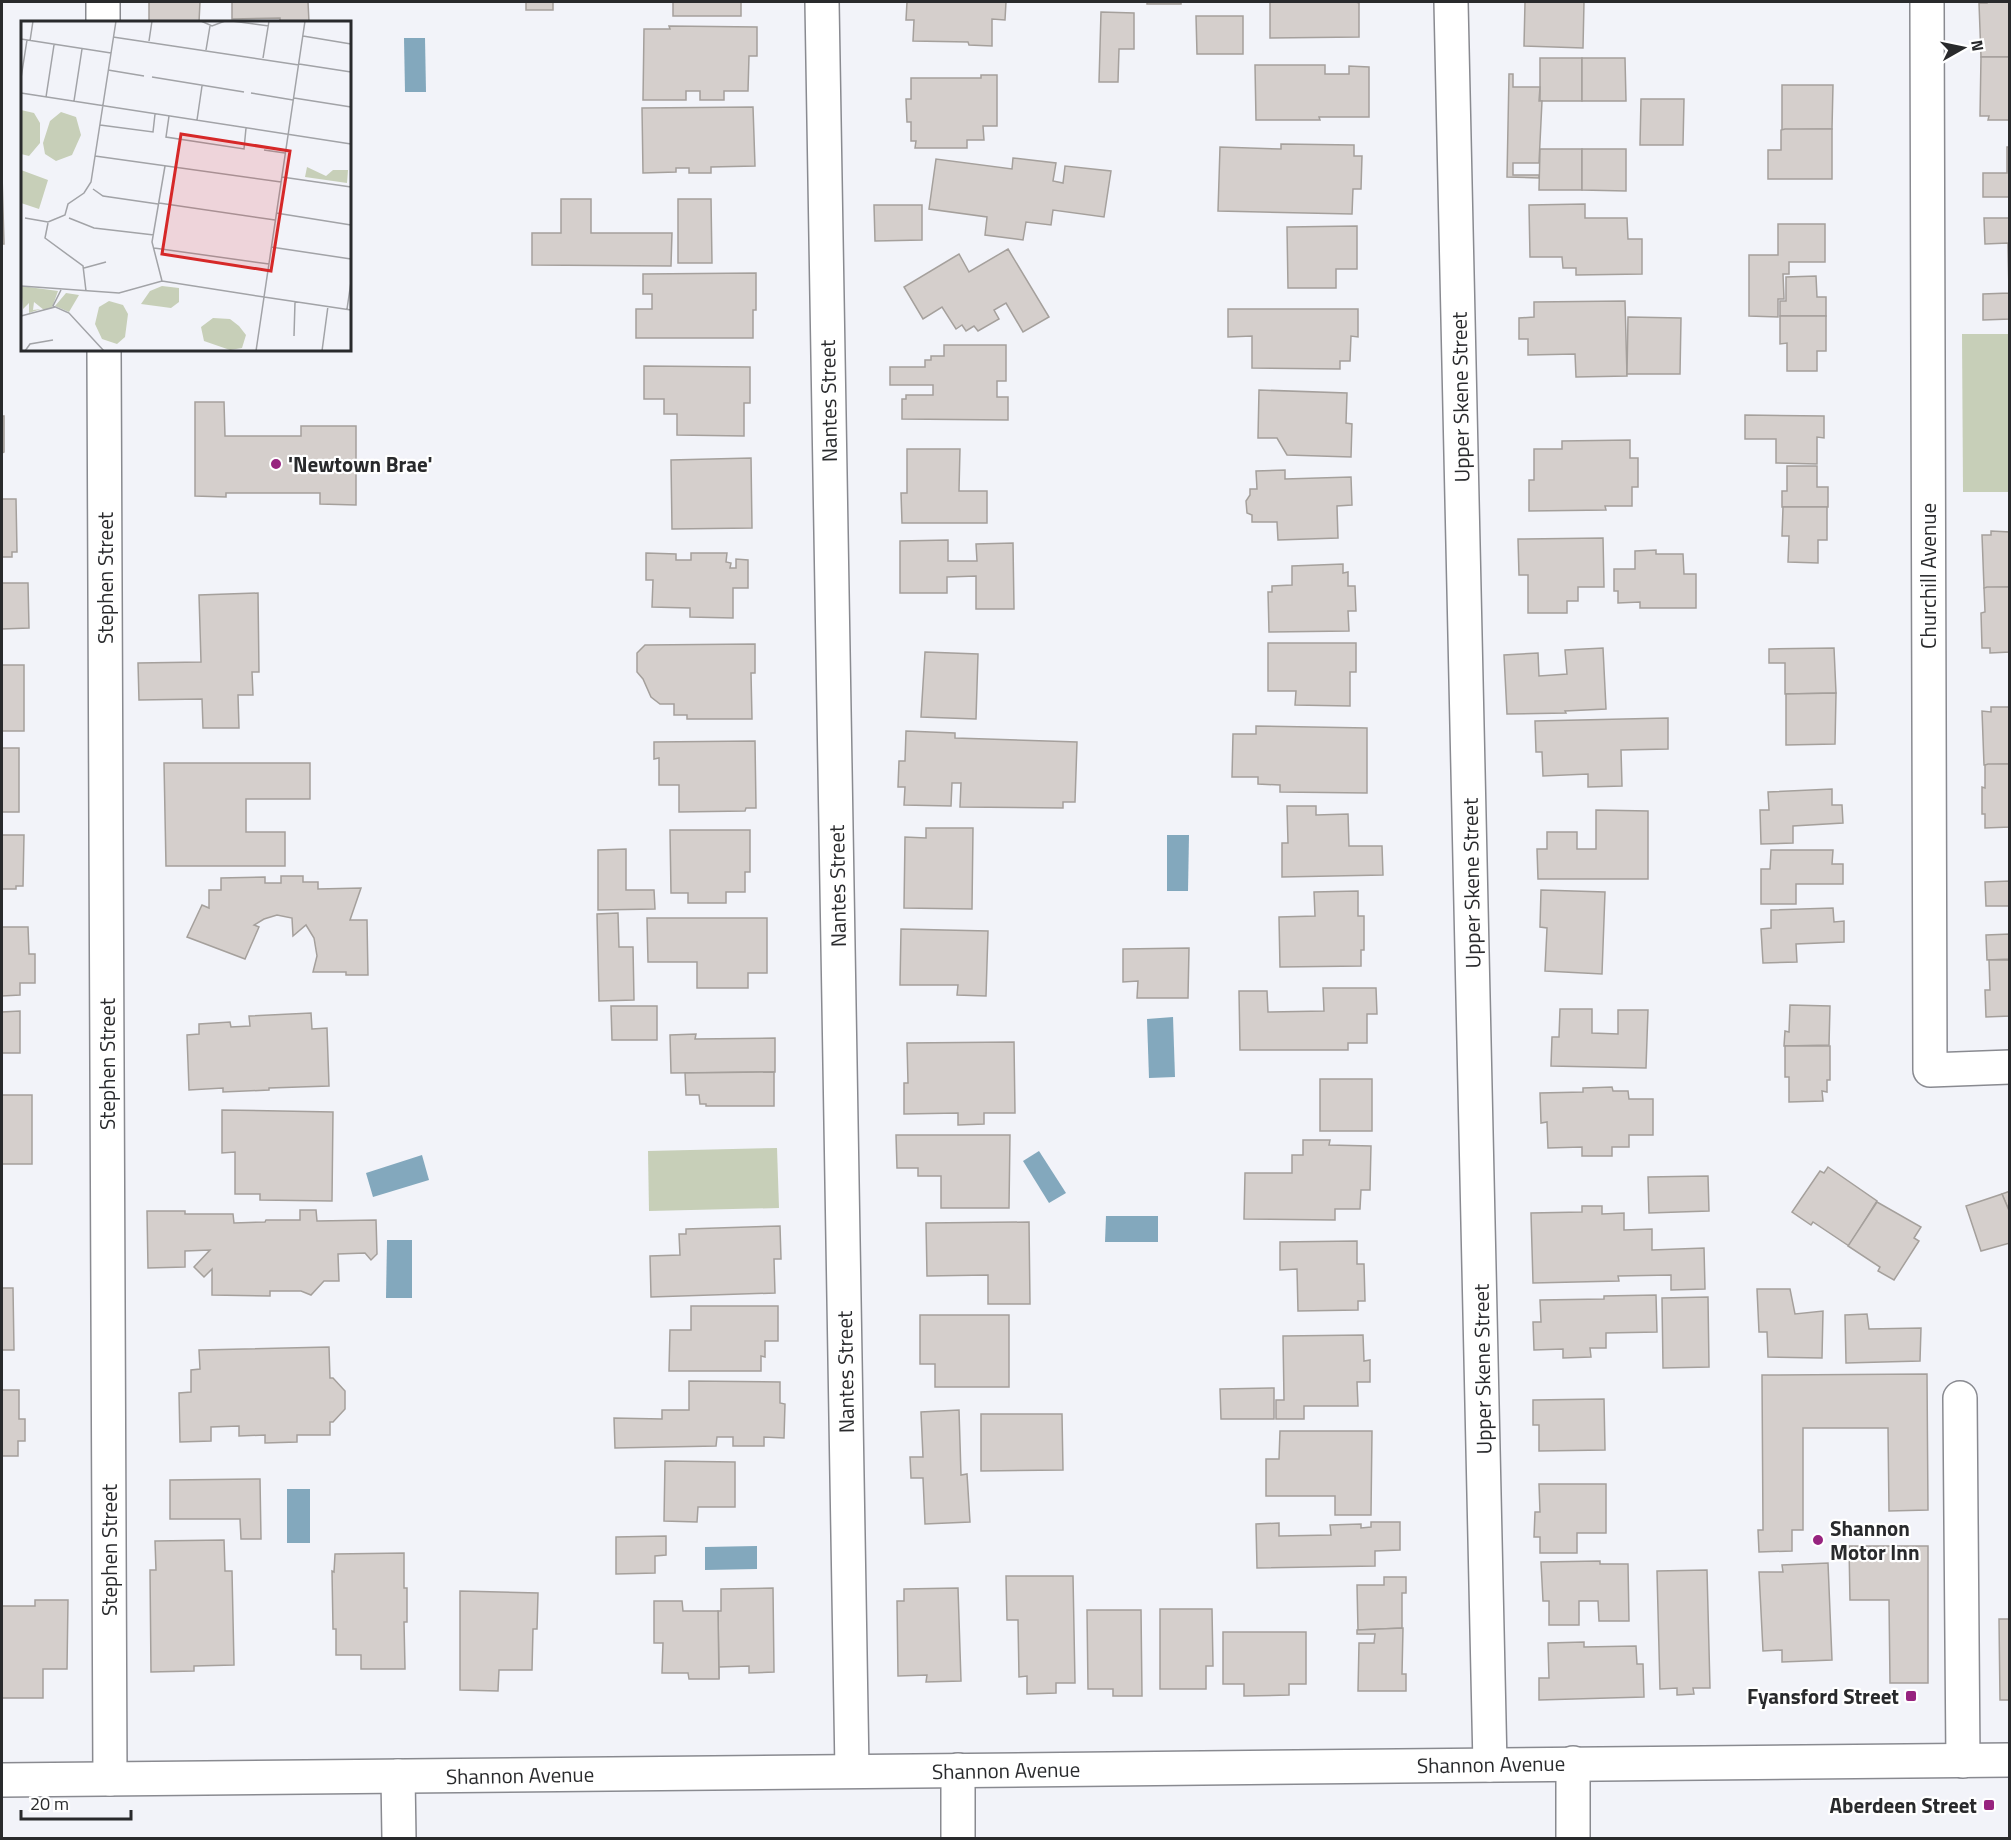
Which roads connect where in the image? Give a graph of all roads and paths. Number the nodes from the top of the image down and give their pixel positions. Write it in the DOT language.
graph roads {
  1 [pos="103,2"];
  2 [pos="822,2"];
  3 [pos="1451,2"];
  4 [pos="1927,2"];
  5 [pos="103,21"];
  6 [pos="104,351"];
  7 [pos="2010,1067"];
  8 [pos="1960,1398"];
  9 [pos="2010,1760"];
  10 [pos="1963,1761"];
  11 [pos="1573,1763"];
  12 [pos="1490,1765"];
  13 [pos="958,1770"];
  14 [pos="852,1771"];
  15 [pos="398,1776"];
  16 [pos="110,1779"];
  17 [pos="2,1780"];
  18 [pos="399,1839"];
  19 [pos="958,1839"];
  20 [pos="1573,1839"];
  1 -- 5 [label="street"];
  2 -- 14 [label="street, Nantes Street"];
  3 -- 12 [label="street, Upper Skene Street"];
  4 -- 7 [label="street, Churchill Avenue"];
  6 -- 16 [label="street, Stephen Street"];
  8 -- 10 [label="street"];
  9 -- 10 [label="street, Shannon Avenue"];
  10 -- 11 [label="street, Shannon Avenue"];
  11 -- 12 [label="street, Shannon Avenue"];
  11 -- 20 [label="street"];
  12 -- 13 [label="street, Shannon Avenue"];
  13 -- 14 [label="street, Shannon Avenue"];
  13 -- 19 [label="street"];
  14 -- 15 [label="street, Shannon Avenue"];
  15 -- 16 [label="street, Shannon Avenue"];
  15 -- 18 [label="street"];
  16 -- 17 [label="street, Shannon Avenue"];
}
